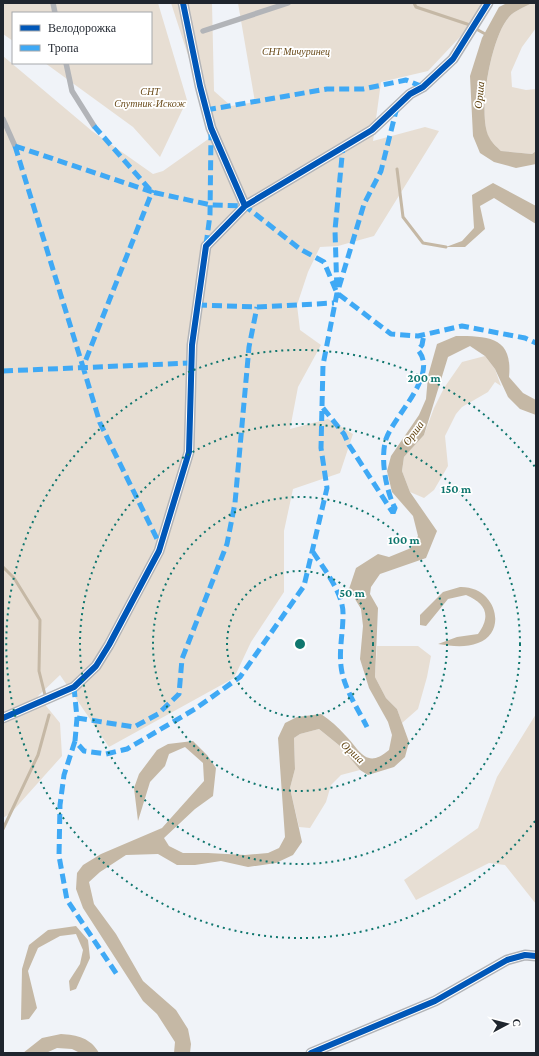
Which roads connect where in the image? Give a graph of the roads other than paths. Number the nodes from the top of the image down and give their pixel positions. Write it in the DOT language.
graph roads {
  1 [pos="183,3"];
  2 [pos="288,3"];
  3 [pos="488,3"];
  4 [pos="203,31"];
  5 [pos="66,64"];
  6 [pos="3,119"];
  7 [pos="94,126"];
  8 [pos="15,146"];
  9 [pos="245,206"];
  10 [pos="3,718"];
  11 [pos="536,956"];
  12 [pos="311,1053"];
  1 -- 9 [label="street"];
  2 -- 4 [label="lane"];
  3 -- 9 [label="street"];
  5 -- 7 [label="lane"];
  6 -- 8 [label="lane"];
  9 -- 10 [label="street"];
  11 -- 12 [label="street"];
}
